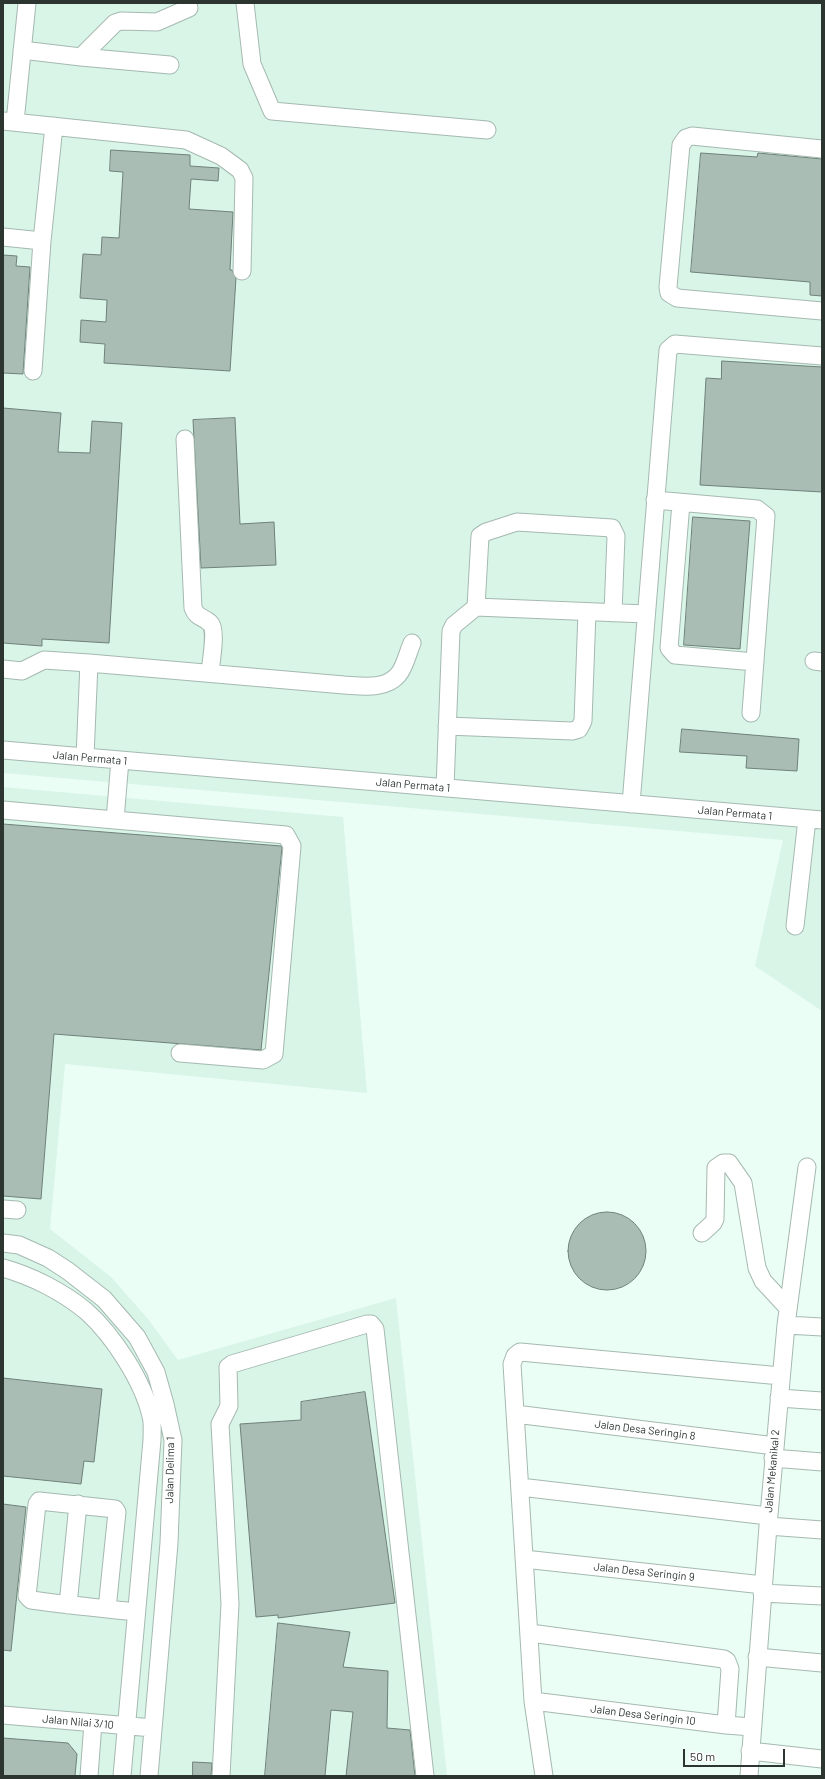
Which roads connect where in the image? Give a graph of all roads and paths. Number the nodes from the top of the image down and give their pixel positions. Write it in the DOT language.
graph roads {
  1 [pos="27,3"];
  2 [pos="245,3"];
  3 [pos="189,8"];
  4 [pos="22,50"];
  5 [pos="81,57"];
  6 [pos="170,65"];
  7 [pos="9,121"];
  8 [pos="54,126"];
  9 [pos="487,130"];
  10 [pos="822,148"];
  11 [pos="3,237"];
  12 [pos="42,241"];
  13 [pos="242,271"];
  14 [pos="822,311"];
  15 [pos="822,356"];
  16 [pos="33,370"];
  17 [pos="185,439"];
  18 [pos="655,500"];
  19 [pos="681,503"];
  20 [pos="476,607"];
  21 [pos="587,612"];
  22 [pos="613,612"];
  23 [pos="646,614"];
  24 [pos="412,643"];
  25 [pos="755,662"];
  26 [pos="89,663"];
  27 [pos="3,669"];
  28 [pos="210,672"];
  29 [pos="751,713"];
  30 [pos="447,726"];
  31 [pos="3,750"];
  32 [pos="85,757"];
  33 [pos="120,760"];
  34 [pos="445,788"];
  35 [pos="631,804"];
  36 [pos="3,810"];
  37 [pos="115,820"];
  38 [pos="814,820"];
  39 [pos="795,926"];
  40 [pos="180,1053"];
  41 [pos="807,1167"];
  42 [pos="702,1232"];
  43 [pos="3,1243"];
  44 [pos="3,1268"];
  45 [pos="787,1317"];
  46 [pos="822,1328"];
  47 [pos="781,1376"];
  48 [pos="779,1398"];
  49 [pos="822,1401"];
  50 [pos="515,1414"];
  51 [pos="774,1452"];
  52 [pos="822,1462"];
  53 [pos="520,1487"];
  54 [pos="78,1504"];
  55 [pos="768,1521"];
  56 [pos="822,1530"];
  57 [pos="142,1541"];
  58 [pos="169,1543"];
  59 [pos="524,1559"];
  60 [pos="763,1589"];
  61 [pos="822,1596"];
  62 [pos="68,1604"];
  63 [pos="107,1609"];
  64 [pos="136,1612"];
  65 [pos="530,1633"];
  66 [pos="758,1657"];
  67 [pos="822,1663"];
  68 [pos="533,1701"];
  69 [pos="3,1715"];
  70 [pos="93,1723"];
  71 [pos="127,1726"];
  72 [pos="726,1726"];
  73 [pos="752,1727"];
  74 [pos="153,1728"];
  75 [pos="750,1751"];
  76 [pos="822,1759"];
  77 [pos="89,1776"];
  78 [pos="122,1776"];
  79 [pos="149,1776"];
  80 [pos="221,1776"];
  81 [pos="425,1776"];
  82 [pos="544,1776"];
  83 [pos="748,1776"];
  1 -- 4 [label="street"];
  2 -- 9 [label="street"];
  3 -- 5 [label="street"];
  4 -- 5 [label="street"];
  4 -- 7 [label="street"];
  5 -- 6 [label="street"];
  7 -- 8 [label="street"];
  8 -- 12 [label="street"];
  8 -- 13 [label="street"];
  10 -- 14 [label="street"];
  11 -- 12 [label="street"];
  12 -- 16 [label="street"];
  15 -- 18 [label="street"];
  17 -- 28 [label="street"];
  18 -- 19 [label="street"];
  18 -- 23 [label="street"];
  19 -- 25 [label="street"];
  19 -- 25 [label="street"];
  20 -- 21 [label="street"];
  20 -- 22 [label="street"];
  20 -- 30 [label="street"];
  21 -- 22 [label="street"];
  21 -- 30 [label="street"];
  22 -- 23 [label="street"];
  23 -- 35 [label="street"];
  24 -- 28 [label="street"];
  25 -- 29 [label="street"];
  26 -- 27 [label="street"];
  26 -- 28 [label="street"];
  26 -- 32 [label="street"];
  30 -- 34 [label="street"];
  31 -- 32 [label="street, Jalan Permata 1"];
  32 -- 33 [label="street, Jalan Permata 1"];
  33 -- 34 [label="street, Jalan Permata 1"];
  33 -- 37 [label="street"];
  34 -- 35 [label="street, Jalan Permata 1"];
  35 -- 38 [label="street, Jalan Permata 1"];
  36 -- 37 [label="street"];
  37 -- 40 [label="street"];
  38 -- 39 [label="street"];
  41 -- 45 [label="street, Jalan Mekanikal 2"];
  42 -- 45 [label="street"];
  43 -- 58 [label="street, Jalan Delima 1"];
  44 -- 57 [label="street, Jalan Delima 1"];
  45 -- 46 [label="street"];
  45 -- 47 [label="street, Jalan Mekanikal 2"];
  47 -- 48 [label="street, Jalan Mekanikal 2"];
  47 -- 50 [label="street"];
  48 -- 49 [label="street"];
  48 -- 51 [label="street, Jalan Mekanikal 2"];
  50 -- 51 [label="street, Jalan Desa Seringin 8"];
  50 -- 53 [label="street"];
  51 -- 52 [label="street, Jalan Desa Seringin 8"];
  51 -- 55 [label="street, Jalan Mekanikal 2"];
  53 -- 55 [label="street"];
  53 -- 59 [label="street"];
  54 -- 62 [label="street"];
  54 -- 62 [label="street"];
  54 -- 63 [label="street"];
  55 -- 56 [label="street"];
  55 -- 60 [label="street, Jalan Mekanikal 2"];
  57 -- 58 [label="street"];
  57 -- 64 [label="street, Jalan Delima 1"];
  58 -- 74 [label="street, Jalan Delima 1"];
  59 -- 60 [label="street, Jalan Desa Seringin 9"];
  59 -- 65 [label="street"];
  60 -- 61 [label="street, Jalan Desa Seringin 9"];
  60 -- 66 [label="street, Jalan Mekanikal 2"];
  62 -- 63 [label="street"];
  63 -- 64 [label="street"];
  64 -- 71 [label="street, Jalan Delima 1"];
  65 -- 68 [label="street"];
  65 -- 72 [label="street"];
  66 -- 67 [label="street"];
  66 -- 73 [label="street, Jalan Mekanikal 2"];
  68 -- 72 [label="street, Jalan Desa Seringin 10"];
  68 -- 82 [label="street"];
  69 -- 70 [label="street, Jalan Nilai 3/10"];
  70 -- 71 [label="street, Jalan Nilai 3/10"];
  70 -- 77 [label="street"];
  71 -- 74 [label="street, Jalan Nilai 3/10"];
  71 -- 78 [label="street, Jalan Delima 1"];
  72 -- 73 [label="street, Jalan Desa Seringin 10"];
  73 -- 75 [label="street, Jalan Mekanikal 2"];
  74 -- 79 [label="street, Jalan Delima 1"];
  75 -- 76 [label="street"];
  75 -- 83 [label="street, Jalan Mekanikal 2"];
  80 -- 81 [label="street"];
}
